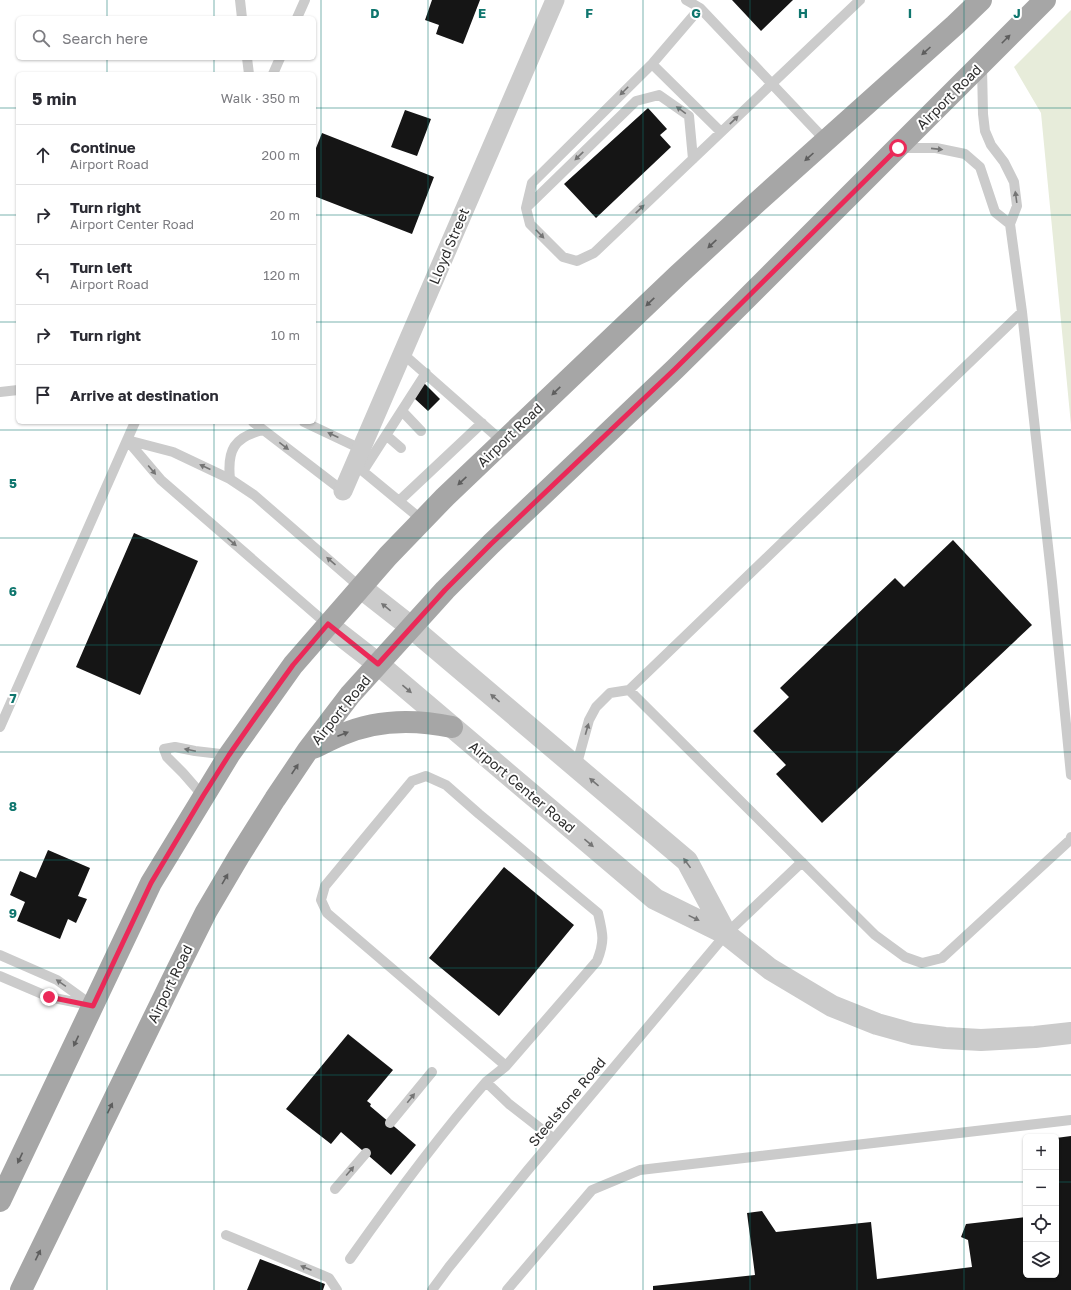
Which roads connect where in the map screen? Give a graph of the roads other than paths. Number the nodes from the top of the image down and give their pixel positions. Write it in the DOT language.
graph roads {
  1 [pos="240,0"];
  2 [pos="305,0"];
  3 [pos="555,0"];
  4 [pos="686,0"];
  5 [pos="860,0"];
  6 [pos="981,0"];
  7 [pos="1045,0"];
  8 [pos="700,8"];
  9 [pos="242,16"];
  10 [pos="298,16"];
  11 [pos="247,60"];
  12 [pos="279,60"];
  13 [pos="982,63"];
  14 [pos="652,64"];
  15 [pos="249,72"];
  16 [pos="274,72"];
  17 [pos="771,84"];
  18 [pos="721,132"];
  19 [pos="826,141"];
  20 [pos="898,148"];
  21 [pos="693,159"];
  22 [pos="526,208"];
  23 [pos="1010,224"];
  24 [pos="1022,312"];
  25 [pos="402,353"];
  26 [pos="426,373"];
  27 [pos="16,390"];
  28 [pos="0,392"];
  29 [pos="402,411"];
  30 [pos="482,423"];
  31 [pos="133,424"];
  32 [pos="256,424"];
  33 [pos="307,424"];
  34 [pos="263,430"];
  35 [pos="421,431"];
  36 [pos="386,435"];
  37 [pos="127,440"];
  38 [pos="503,442"];
  39 [pos="401,448"];
  40 [pos="360,461"];
  41 [pos="230,479"];
  42 [pos="343,491"];
  43 [pos="399,501"];
  44 [pos="422,520"];
  45 [pos="360,586"];
  46 [pos="328,624"];
  47 [pos="411,627"];
  48 [pos="378,664"];
  49 [pos="629,690"];
  50 [pos="0,727"];
  51 [pos="452,727"];
  52 [pos="308,750"];
  53 [pos="229,755"];
  54 [pos="576,767"];
  55 [pos="1071,775"];
  56 [pos="203,796"];
  57 [pos="1071,837"];
  58 [pos="802,862"];
  59 [pos="726,934"];
  60 [pos="0,955"];
  61 [pos="0,976"];
  62 [pos="93,1006"];
  63 [pos="1071,1033"];
  64 [pos="506,1066"];
  65 [pos="432,1072"];
  66 [pos="486,1082"];
  67 [pos="1071,1120"];
  68 [pos="390,1123"];
  69 [pos="554,1140"];
  70 [pos="366,1153"];
  71 [pos="335,1189"];
  72 [pos="2,1194"];
  73 [pos="226,1235"];
  74 [pos="350,1259"];
  75 [pos="21,1290"];
  76 [pos="337,1290"];
  77 [pos="432,1290"];
  78 [pos="507,1290"];
  1 -- 9 [label="lane"];
  2 -- 10 [label="lane"];
  3 -- 25 [label="street, Lloyd Street"];
  4 -- 8 [label="lane"];
  5 -- 17 [label="lane"];
  6 -- 19 [label="main road, Airport Road, one-way"];
  13 -- 7 [label="main road, Airport Road, one-way"];
  8 -- 14 [label="lane"];
  8 -- 17 [label="lane"];
  11 -- 15 [label="lane"];
  12 -- 16 [label="lane"];
  13 -- 20 [label="main road, Airport Road"];
  23 -- 13 [label="lane, one-way"];
  14 -- 18 [label="lane"];
  14 -- 22 [label="lane, one-way"];
  18 -- 17 [label="lane, one-way"];
  17 -- 19 [label="lane"];
  18 -- 21 [label="lane"];
  19 -- 38 [label="main road, Airport Road, one-way"];
  20 -- 23 [label="lane, one-way"];
  20 -- 47 [label="main road, Airport Road"];
  22 -- 21 [label="lane, one-way"];
  21 -- 22 [label="lane, one-way"];
  23 -- 24 [label="lane"];
  24 -- 49 [label="lane"];
  24 -- 55 [label="lane"];
  25 -- 26 [label="lane"];
  25 -- 40 [label="street, Lloyd Street"];
  26 -- 29 [label="lane"];
  26 -- 30 [label="lane"];
  27 -- 28 [label="lane"];
  29 -- 35 [label="lane"];
  29 -- 36 [label="lane"];
  30 -- 38 [label="lane"];
  30 -- 43 [label="lane"];
  31 -- 37 [label="lane"];
  32 -- 34 [label="lane"];
  40 -- 33 [label="lane, one-way"];
  34 -- 41 [label="lane"];
  34 -- 42 [label="lane, one-way"];
  36 -- 39 [label="lane"];
  36 -- 40 [label="lane"];
  41 -- 37 [label="lane, one-way"];
  37 -- 46 [label="lane, one-way"];
  37 -- 50 [label="lane"];
  38 -- 44 [label="main road, Airport Road, one-way"];
  40 -- 42 [label="street, Lloyd Street"];
  40 -- 43 [label="lane"];
  45 -- 41 [label="lane, one-way"];
  43 -- 44 [label="lane"];
  44 -- 45 [label="main road, Airport Road"];
  45 -- 46 [label="main road, Airport Road"];
  47 -- 45 [label="street, Airport Center Road, one-way"];
  46 -- 48 [label="street, Airport Center Road"];
  46 -- 53 [label="main road, Airport Road"];
  47 -- 48 [label="main road, Airport Road"];
  54 -- 47 [label="street, Airport Center Road, one-way"];
  48 -- 51 [label="street, Airport Center Road, one-way"];
  48 -- 52 [label="main road, Airport Road"];
  54 -- 49 [label="lane, one-way"];
  49 -- 58 [label="lane"];
  52 -- 51 [label="main road, one-way"];
  51 -- 59 [label="street, Airport Center Road, one-way"];
  75 -- 52 [label="main road, Airport Road, one-way"];
  53 -- 56 [label="main road, Airport Road"];
  53 -- 56 [label="lane, one-way"];
  59 -- 54 [label="street, Airport Center Road, one-way"];
  56 -- 62 [label="main road, Airport Road"];
  57 -- 58 [label="lane"];
  58 -- 59 [label="lane, Steelstone Road"];
  59 -- 63 [label="street, Airport Center Road"];
  59 -- 69 [label="lane, Steelstone Road"];
  62 -- 60 [label="lane, one-way"];
  61 -- 62 [label="lane"];
  62 -- 72 [label="main road, Airport Road, one-way"];
  64 -- 64 [label="lane"];
  64 -- 66 [label="lane"];
  68 -- 65 [label="lane, one-way"];
  66 -- 69 [label="lane"];
  66 -- 74 [label="lane"];
  67 -- 78 [label="lane"];
  69 -- 77 [label="lane, Steelstone Road"];
  71 -- 70 [label="lane, one-way"];
  76 -- 73 [label="lane, one-way"];
}
